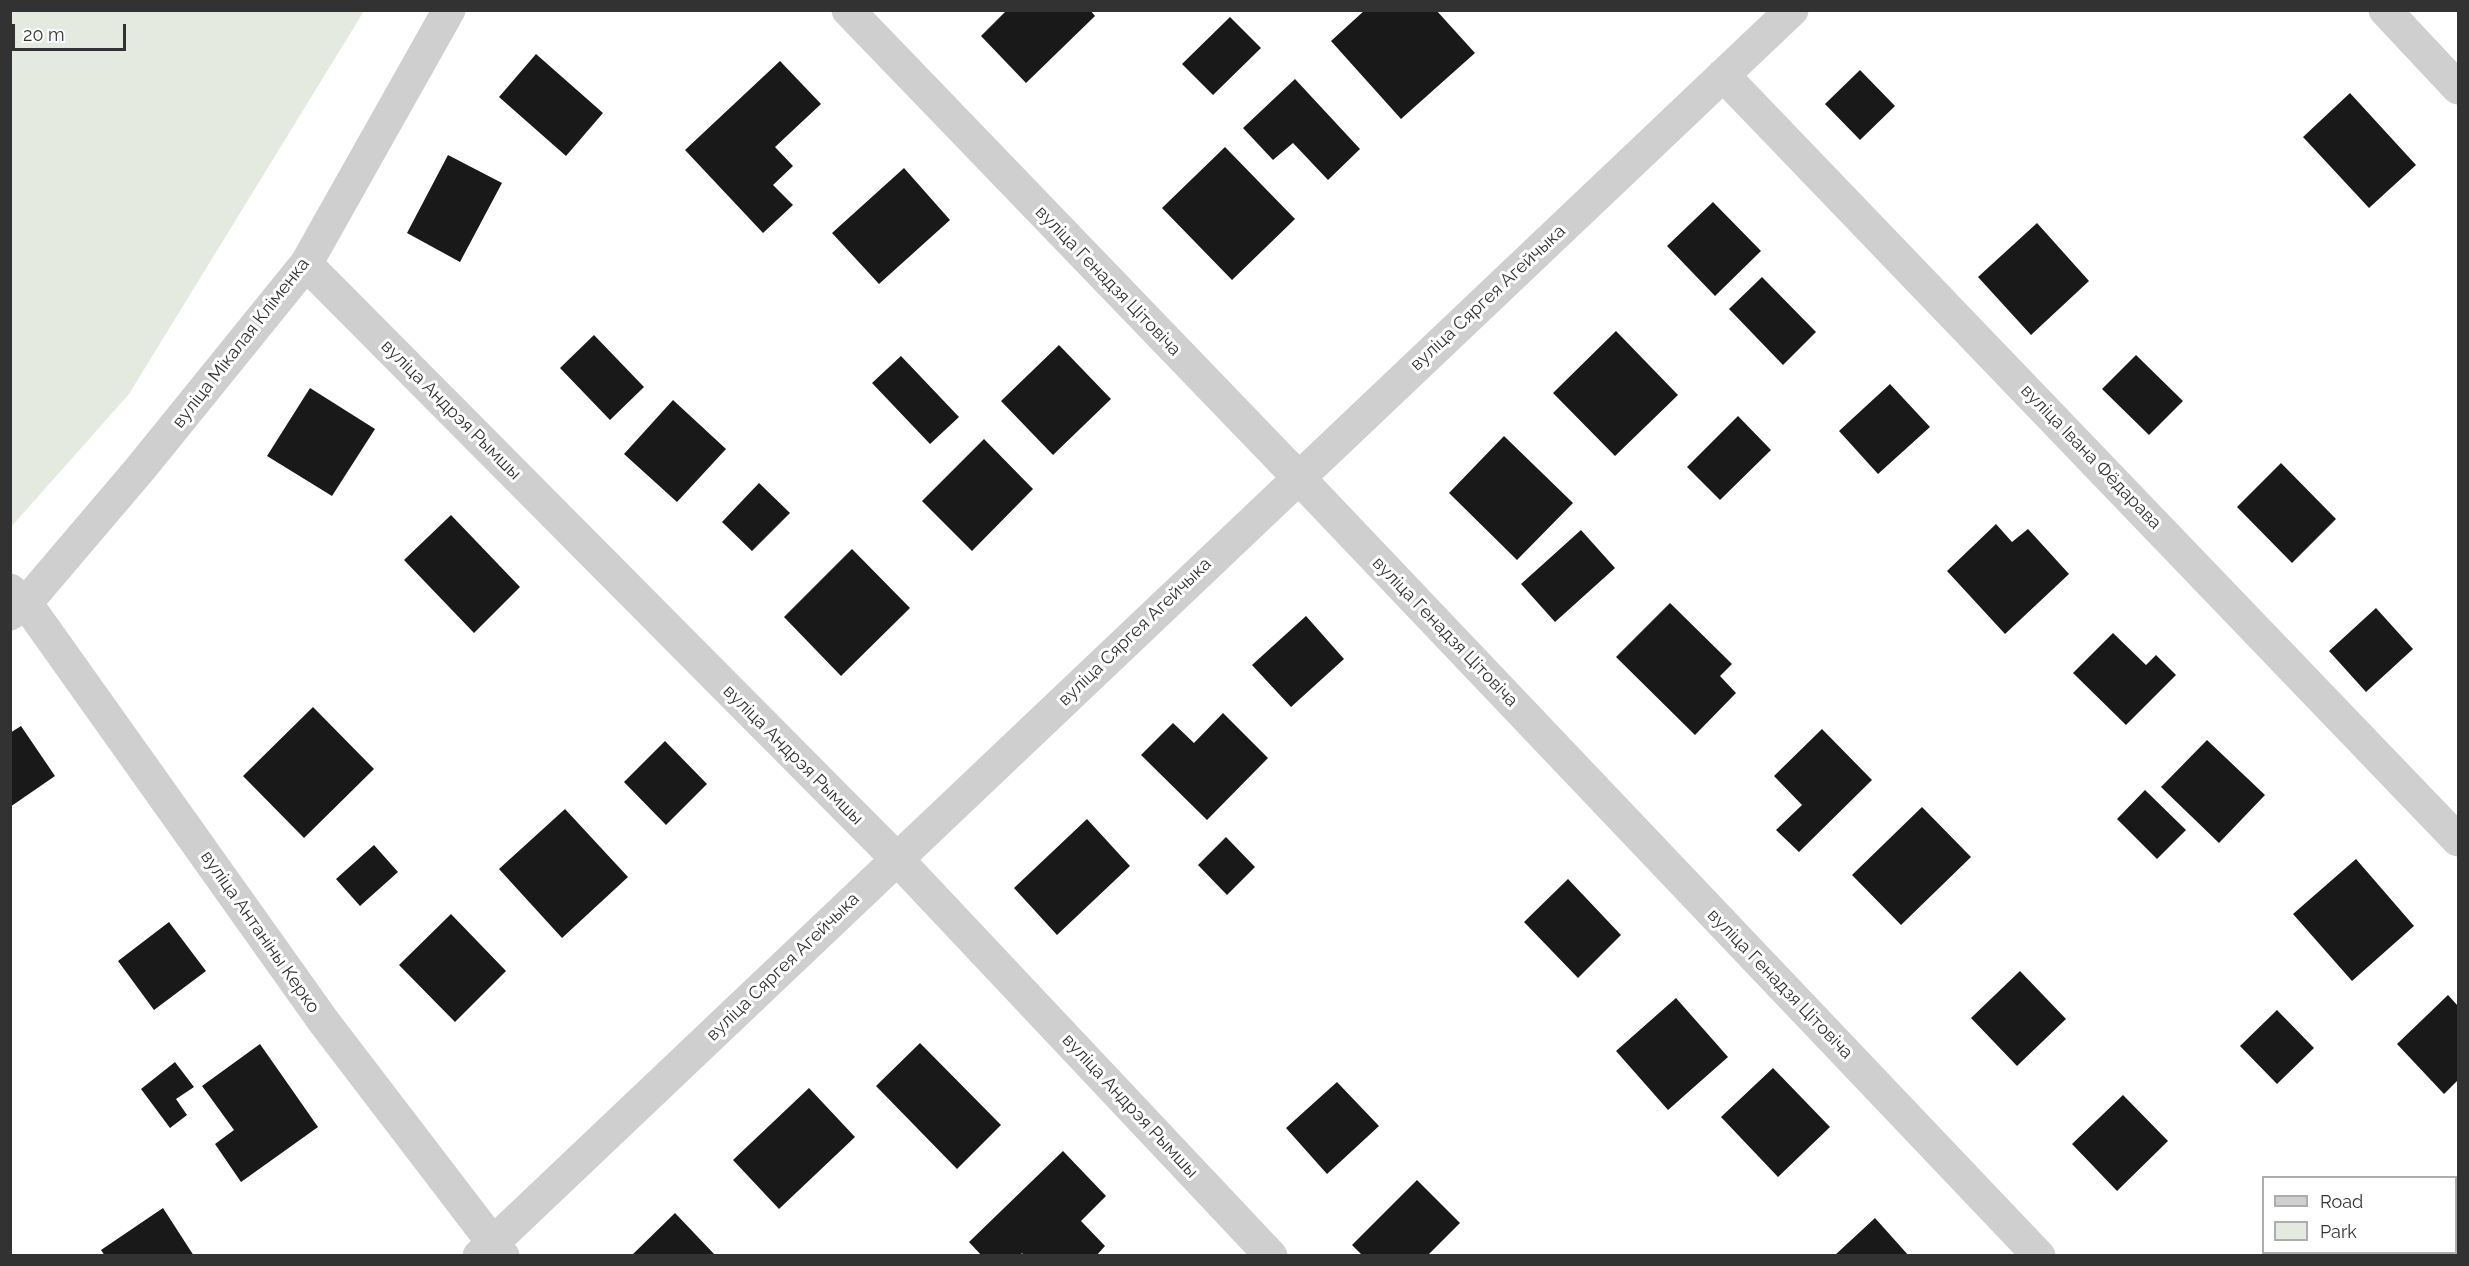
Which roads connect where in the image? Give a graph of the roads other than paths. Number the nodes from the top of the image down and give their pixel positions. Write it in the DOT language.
graph roads {
  1 [pos="449,10"];
  2 [pos="848,10"];
  3 [pos="1792,10"];
  4 [pos="2385,10"];
  5 [pos="1723,75"];
  6 [pos="2458,88"];
  7 [pos="306,264"];
  8 [pos="1298,477"];
  9 [pos="16,602"];
  10 [pos="2458,840"];
  11 [pos="897,860"];
  12 [pos="492,1252"];
  13 [pos="1271,1256"];
  14 [pos="2039,1256"];
  1 -- 7 [label="street, вуліца Мікалая Кліменка"];
  2 -- 8 [label="street, вуліца Генадзя Цітовіча"];
  3 -- 5 [label="street, вуліца Сяргея Агейчыка"];
  4 -- 6 [label="street"];
  5 -- 8 [label="street, вуліца Сяргея Агейчыка"];
  5 -- 10 [label="street, вуліца Івана Фёдарава"];
  7 -- 9 [label="street, вуліца Мікалая Кліменка"];
  7 -- 11 [label="street, вуліца Андрэя Рымшы"];
  8 -- 11 [label="street, вуліца Сяргея Агейчыка"];
  8 -- 14 [label="street, вуліца Генадзя Цітовіча"];
  9 -- 12 [label="street, вуліца Антаніны Керко"];
  11 -- 12 [label="street, вуліца Сяргея Агейчыка"];
  11 -- 13 [label="street, вуліца Андрэя Рымшы"];
}
